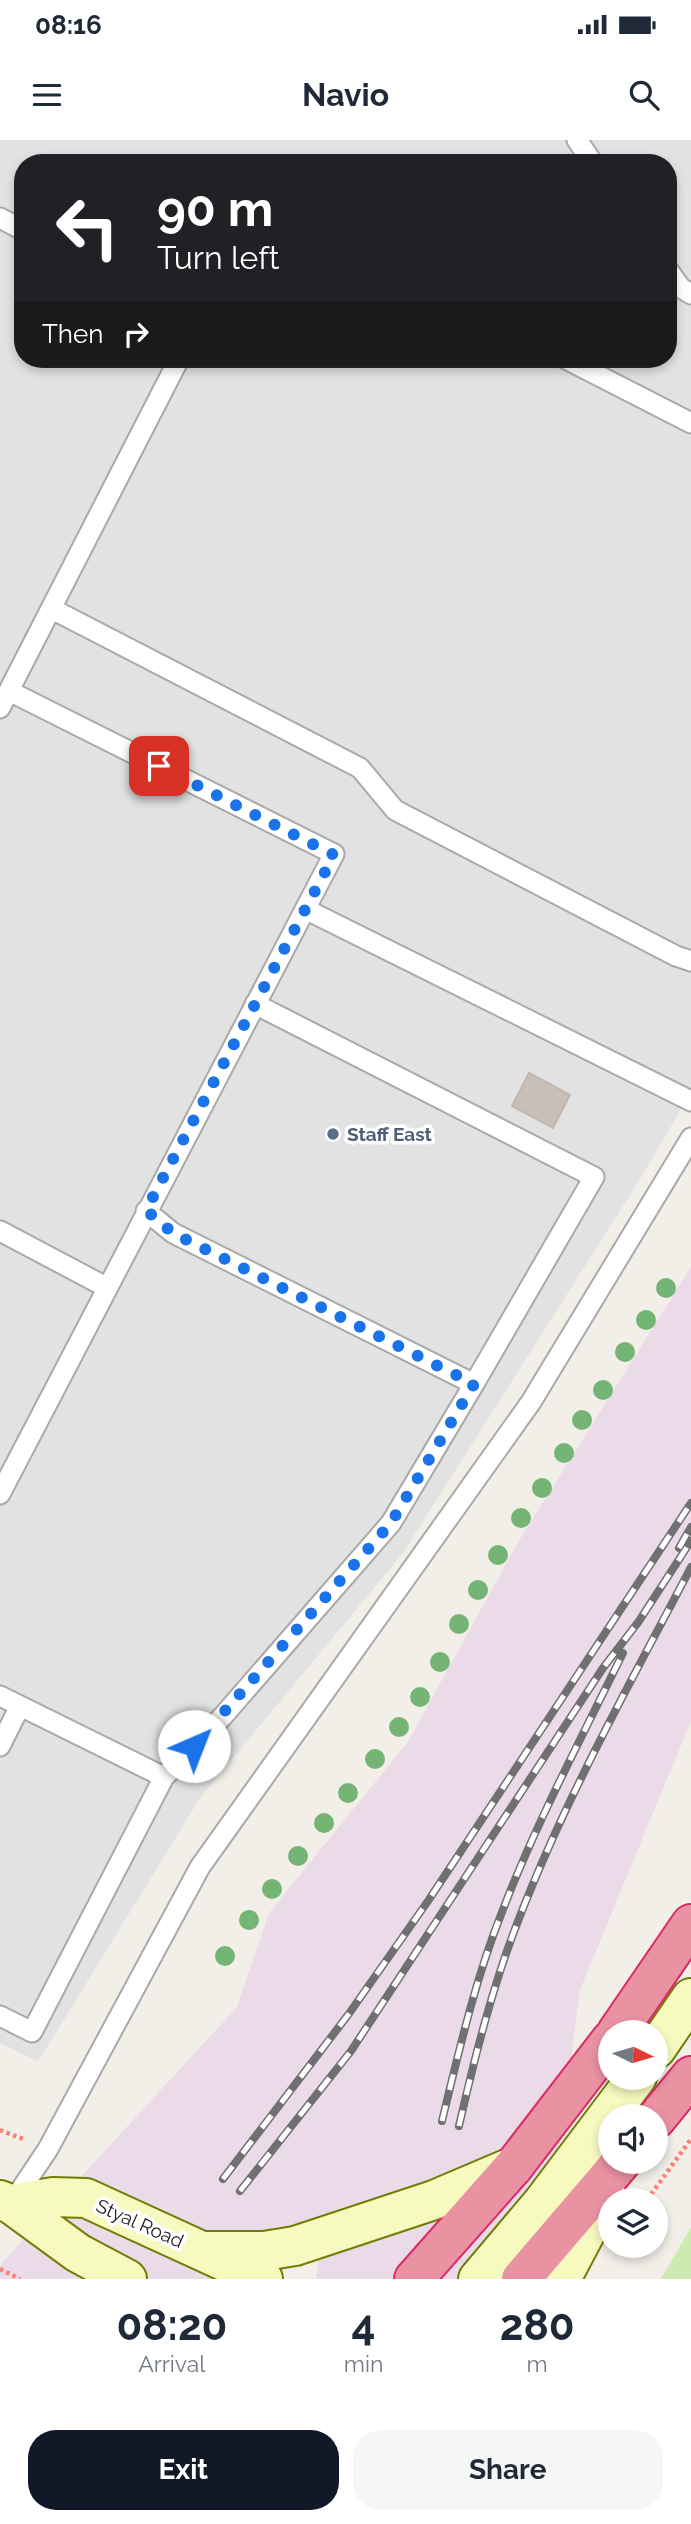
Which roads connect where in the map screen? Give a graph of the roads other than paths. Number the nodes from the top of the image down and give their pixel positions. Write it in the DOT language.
graph roads {
  1 [pos="677,282"];
  2 [pos="691,293"];
  3 [pos="174,368"];
  4 [pos="584,368"];
  5 [pos="691,423"];
  6 [pos="52,609"];
  7 [pos="5,700"];
  8 [pos="305,909"];
  9 [pos="691,961"];
  10 [pos="255,1004"];
  11 [pos="691,1101"];
  12 [pos="691,1138"];
  13 [pos="146,1210"];
  14 [pos="0,1231"];
  15 [pos="106,1287"];
  16 [pos="474,1384"];
  17 [pos="0,1494"];
  18 [pos="0,1696"];
  19 [pos="20,1706"];
  20 [pos="0,1746"];
  21 [pos="164,1777"];
  22 [pos="691,1924"];
  23 [pos="691,1998"];
  24 [pos="0,2016"];
  25 [pos="625,2020"];
  26 [pos="668,2032"];
  27 [pos="598,2057"];
  28 [pos="691,2076"];
  29 [pos="627,2090"];
  30 [pos="668,2104"];
  31 [pos="514,2166"];
  32 [pos="612,2174"];
  33 [pos="616,2174"];
  34 [pos="6,2202"];
  35 [pos="202,2251"];
  36 [pos="127,2279"];
  37 [pos="263,2279"];
  38 [pos="414,2279"];
  39 [pos="478,2279"];
  40 [pos="521,2279"];
  41 [pos="561,2279"];
  1 -- 2 [label="lane"];
  3 -- 6 [label="lane"];
  4 -- 5 [label="lane"];
  6 -- 7 [label="lane"];
  6 -- 9 [label="lane"];
  7 -- 8 [label="lane"];
  8 -- 10 [label="lane"];
  8 -- 11 [label="lane"];
  10 -- 13 [label="lane"];
  10 -- 16 [label="lane"];
  12 -- 34 [label="lane"];
  13 -- 15 [label="lane"];
  13 -- 16 [label="lane"];
  14 -- 15 [label="lane"];
  15 -- 17 [label="lane"];
  16 -- 21 [label="lane"];
  18 -- 19 [label="lane"];
  19 -- 20 [label="lane"];
  19 -- 21 [label="lane"];
  21 -- 24 [label="lane"];
  22 -- 25 [label="highway"];
  23 -- 26 [label="main road"];
  27 -- 31 [label="highway"];
  28 -- 30 [label="highway"];
  29 -- 39 [label="main road"];
  31 -- 35 [label="main road"];
  31 -- 38 [label="highway"];
  32 -- 40 [label="highway"];
  33 -- 41 [label="main road"];
  34 -- 35 [label="main road, Styal Road"];
  34 -- 36 [label="main road"];
  35 -- 37 [label="main road, Styal Road"];
}
